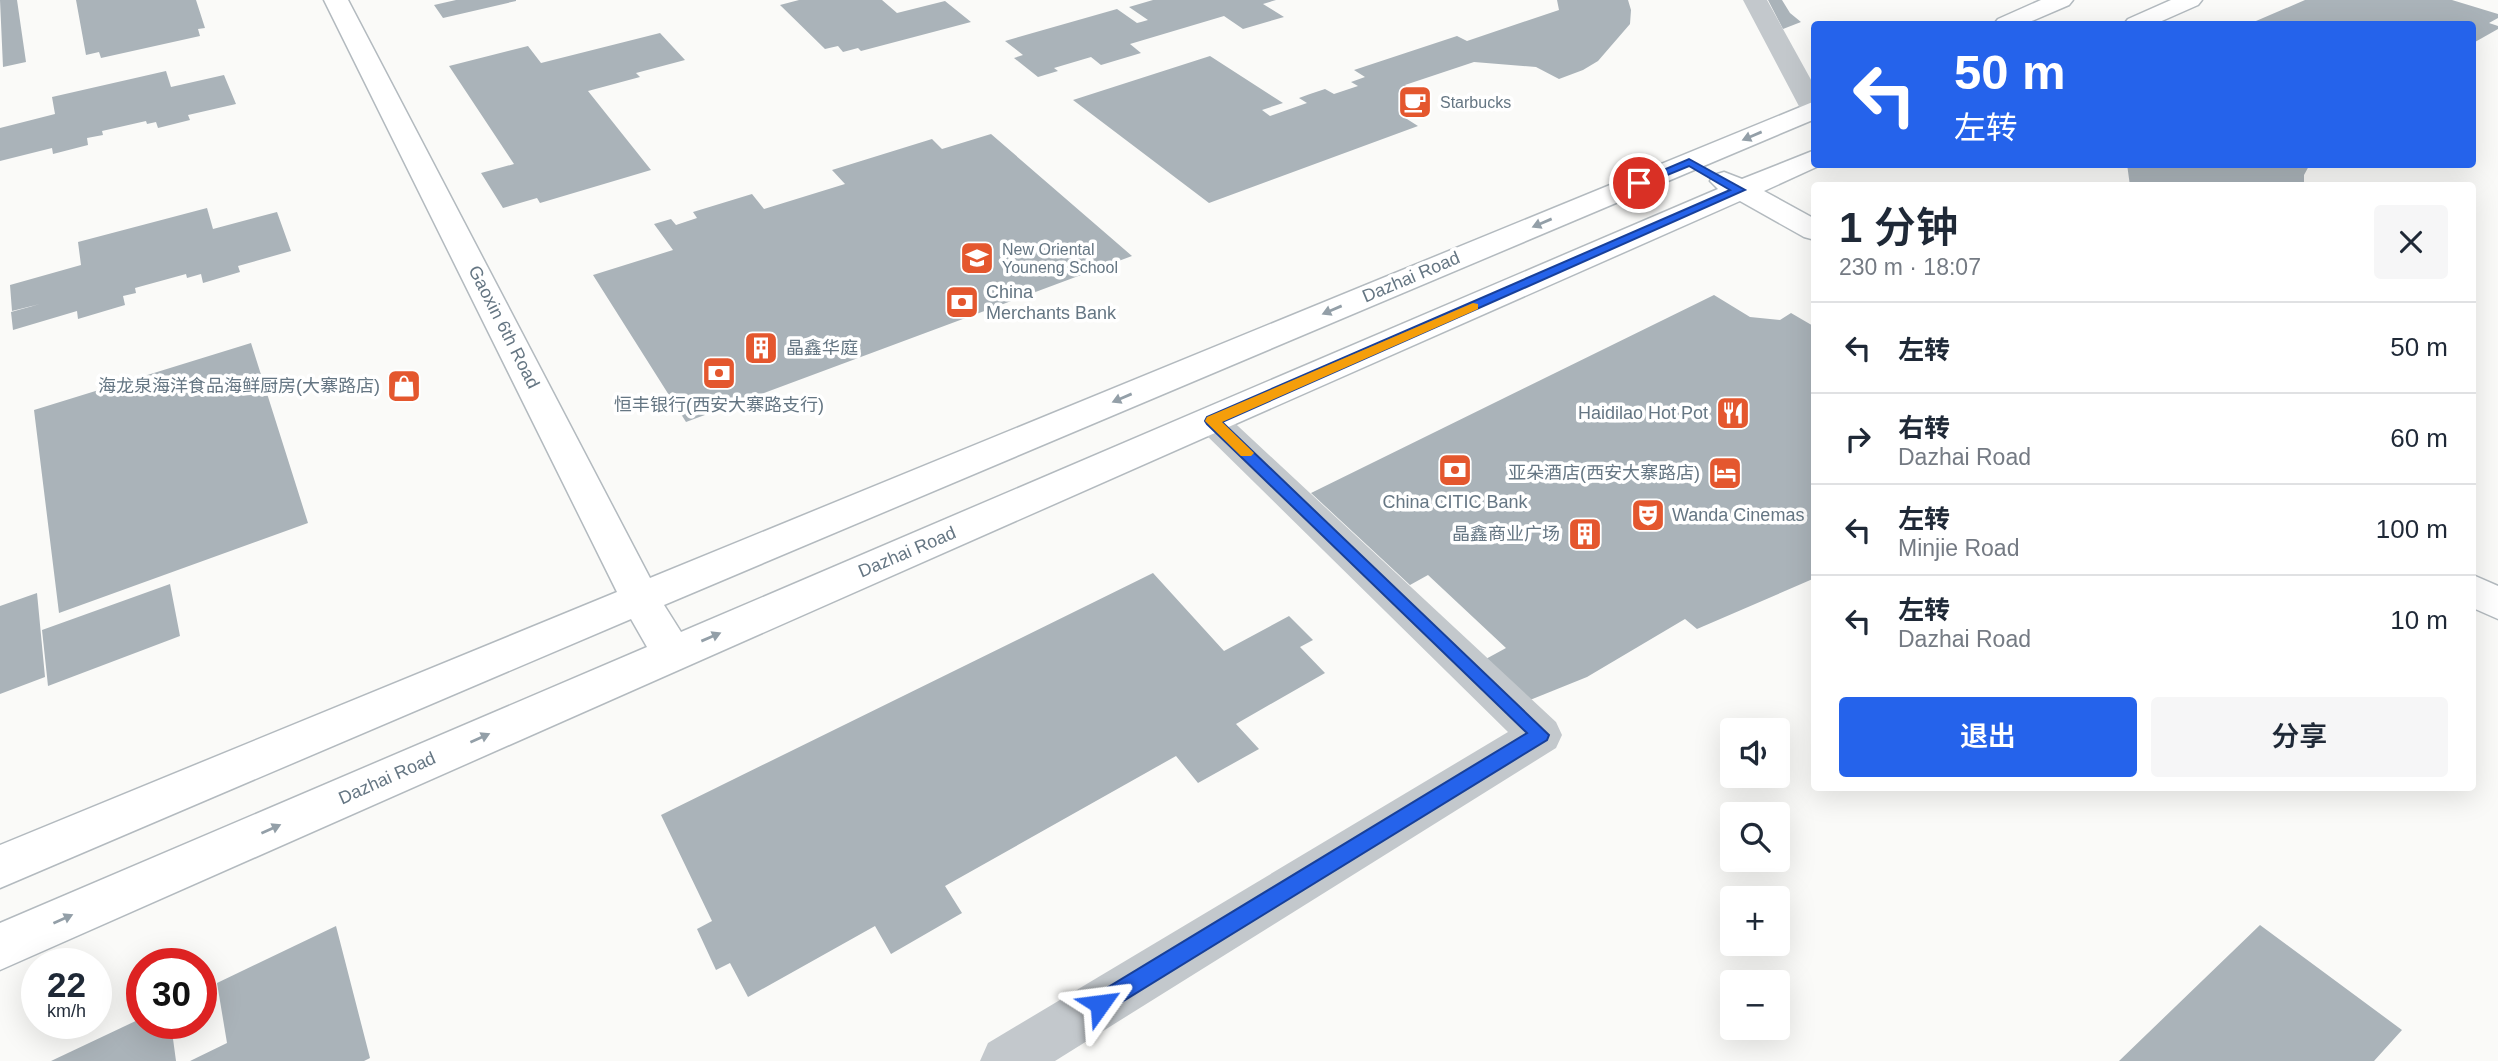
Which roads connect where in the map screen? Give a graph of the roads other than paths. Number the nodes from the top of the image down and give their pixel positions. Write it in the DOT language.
graph roads {
  1 [pos="336,0"];
  2 [pos="1755,0"];
  3 [pos="2061,0"];
  4 [pos="2190,0"];
  5 [pos="2013,21"];
  6 [pos="2143,21"];
  7 [pos="1811,103"];
  8 [pos="1811,110"];
  9 [pos="1811,160"];
  10 [pos="1689,162"];
  11 [pos="1740,190"];
  12 [pos="1811,229"];
  13 [pos="1212,421"];
  14 [pos="2476,592"];
  15 [pos="640,598"];
  16 [pos="2498,604"];
  17 [pos="672,654"];
  18 [pos="0,867"];
  19 [pos="0,947"];
  20 [pos="1007,1061"];
  1 -- 15 [label="main road, Gaoxin 6th Road"];
  2 -- 7 [label="street"];
  3 -- 5 [label="main road"];
  4 -- 6 [label="main road"];
  8 -- 10 [label="main road, Dazhai Road, one-way"];
  9 -- 11 [label="main road, Dazhai Road"];
  10 -- 11 [label="main road"];
  10 -- 15 [label="main road, Dazhai Road, one-way"];
  11 -- 12 [label="main road"];
  11 -- 13 [label="main road, Dazhai Road"];
  17 -- 13 [label="main road, Dazhai Road, one-way"];
  13 -- 20 [label="street"];
  14 -- 16 [label="main road"];
  15 -- 17 [label="main road, Gaoxin 6th Road"];
  15 -- 18 [label="main road, Dazhai Road"];
  19 -- 17 [label="main road, Dazhai Road, one-way"];
}
